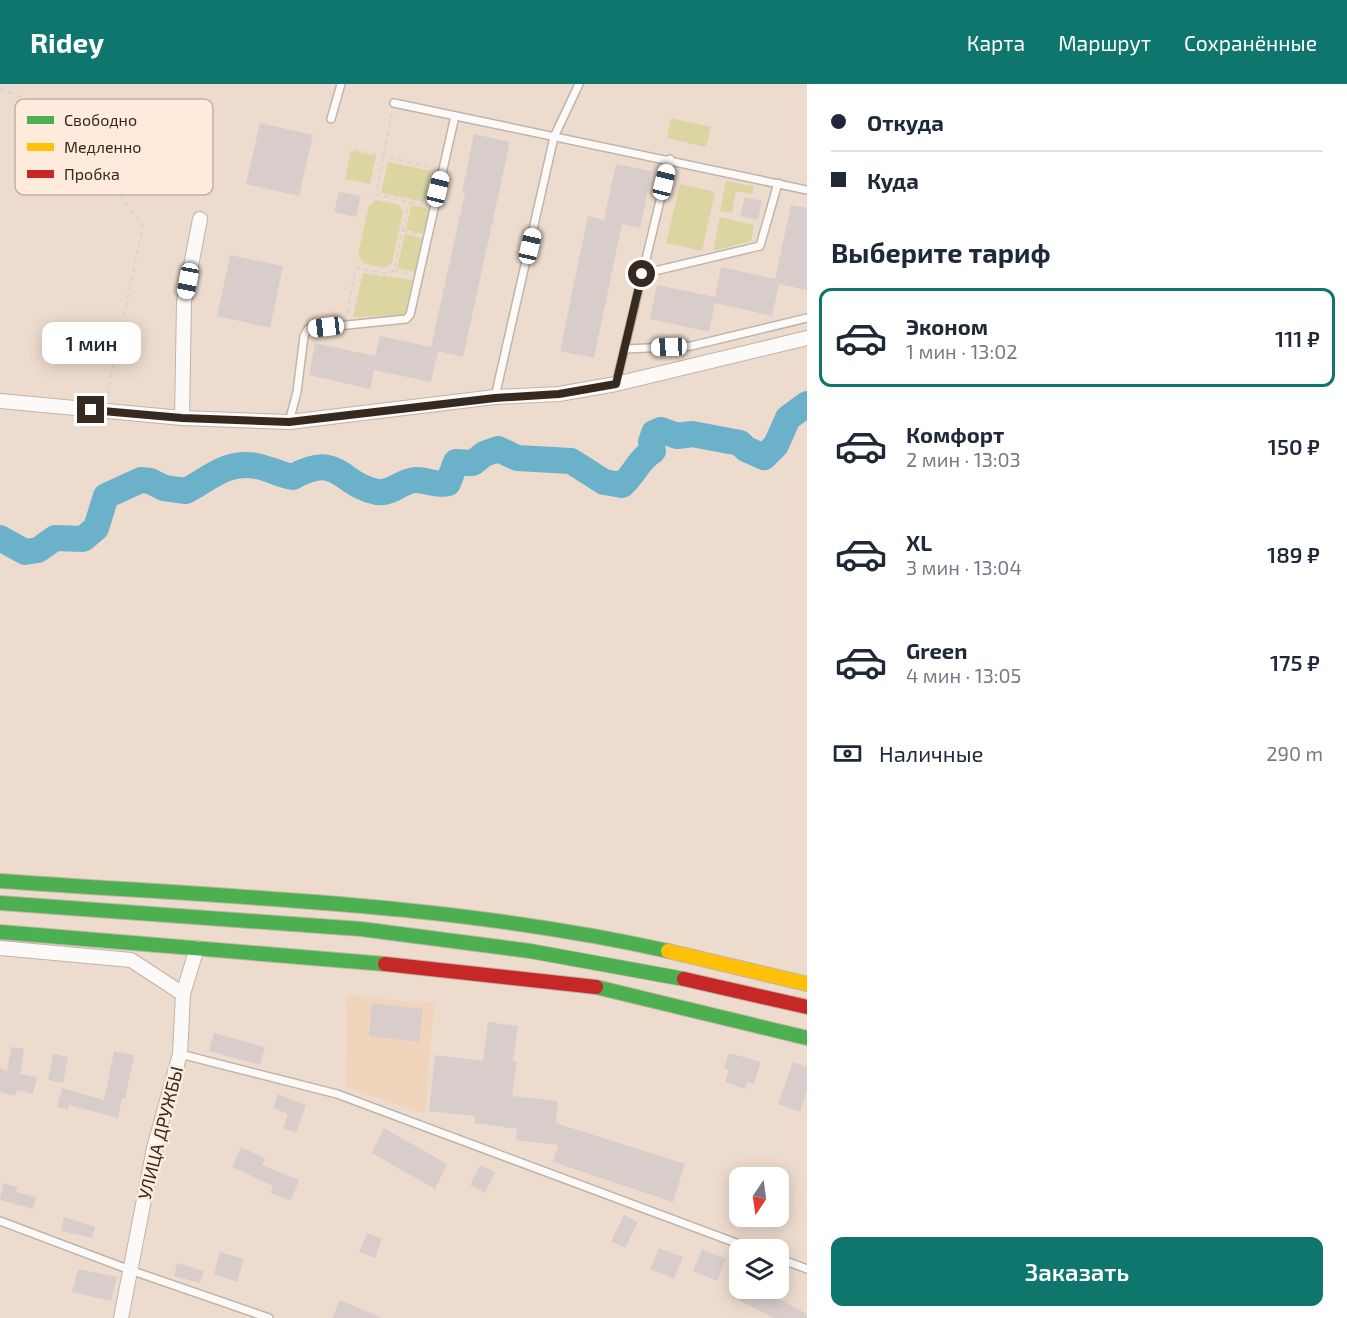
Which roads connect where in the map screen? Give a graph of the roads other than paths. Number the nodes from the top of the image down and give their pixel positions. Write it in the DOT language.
graph roads {
  1 [pos="341,84"];
  2 [pos="579,84"];
  3 [pos="394,103"];
  4 [pos="455,116"];
  5 [pos="331,119"];
  6 [pos="554,137"];
  7 [pos="670,159"];
  8 [pos="777,183"];
  9 [pos="807,190"];
  10 [pos="200,219"];
  11 [pos="642,274"];
  12 [pos="807,318"];
  13 [pos="807,338"];
  14 [pos="626,349"];
  15 [pos="616,384"];
  16 [pos="495,398"];
  17 [pos="0,400"];
  18 [pos="182,418"];
  19 [pos="289,422"];
  20 [pos="0,881"];
  21 [pos="0,903"];
  22 [pos="0,932"];
  23 [pos="0,948"];
  24 [pos="197,948"];
  25 [pos="807,984"];
  26 [pos="183,994"];
  27 [pos="807,1007"];
  28 [pos="807,1038"];
  29 [pos="180,1054"];
  30 [pos="0,1221"];
  31 [pos="729,1240"];
  32 [pos="789,1262"];
  33 [pos="807,1269"];
  34 [pos="130,1270"];
  35 [pos="122,1318"];
  36 [pos="269,1318"];
  1 -- 5 [label="lane"];
  2 -- 6 [label="lane"];
  3 -- 4 [label="lane"];
  4 -- 6 [label="lane"];
  4 -- 19 [label="lane"];
  6 -- 7 [label="lane"];
  6 -- 16 [label="lane"];
  7 -- 8 [label="lane"];
  7 -- 11 [label="lane"];
  8 -- 9 [label="lane"];
  8 -- 11 [label="lane"];
  10 -- 18 [label="street"];
  11 -- 14 [label="lane"];
  12 -- 14 [label="lane"];
  13 -- 15 [label="street"];
  14 -- 15 [label="lane"];
  15 -- 16 [label="street"];
  16 -- 19 [label="street"];
  17 -- 18 [label="street"];
  18 -- 19 [label="street"];
  20 -- 25 [label="main road"];
  21 -- 27 [label="main road"];
  22 -- 24 [label="main road"];
  23 -- 26 [label="street"];
  24 -- 26 [label="street, УЛИЦА ДРУЖБЫ"];
  24 -- 28 [label="main road"];
  26 -- 29 [label="street, УЛИЦА ДРУЖБЫ"];
  29 -- 31 [label="lane"];
  29 -- 34 [label="street, УЛИЦА ДРУЖБЫ"];
  30 -- 34 [label="lane"];
  32 -- 33 [label="lane"];
  34 -- 35 [label="street, УЛИЦА ДРУЖБЫ"];
  34 -- 36 [label="lane"];
}
